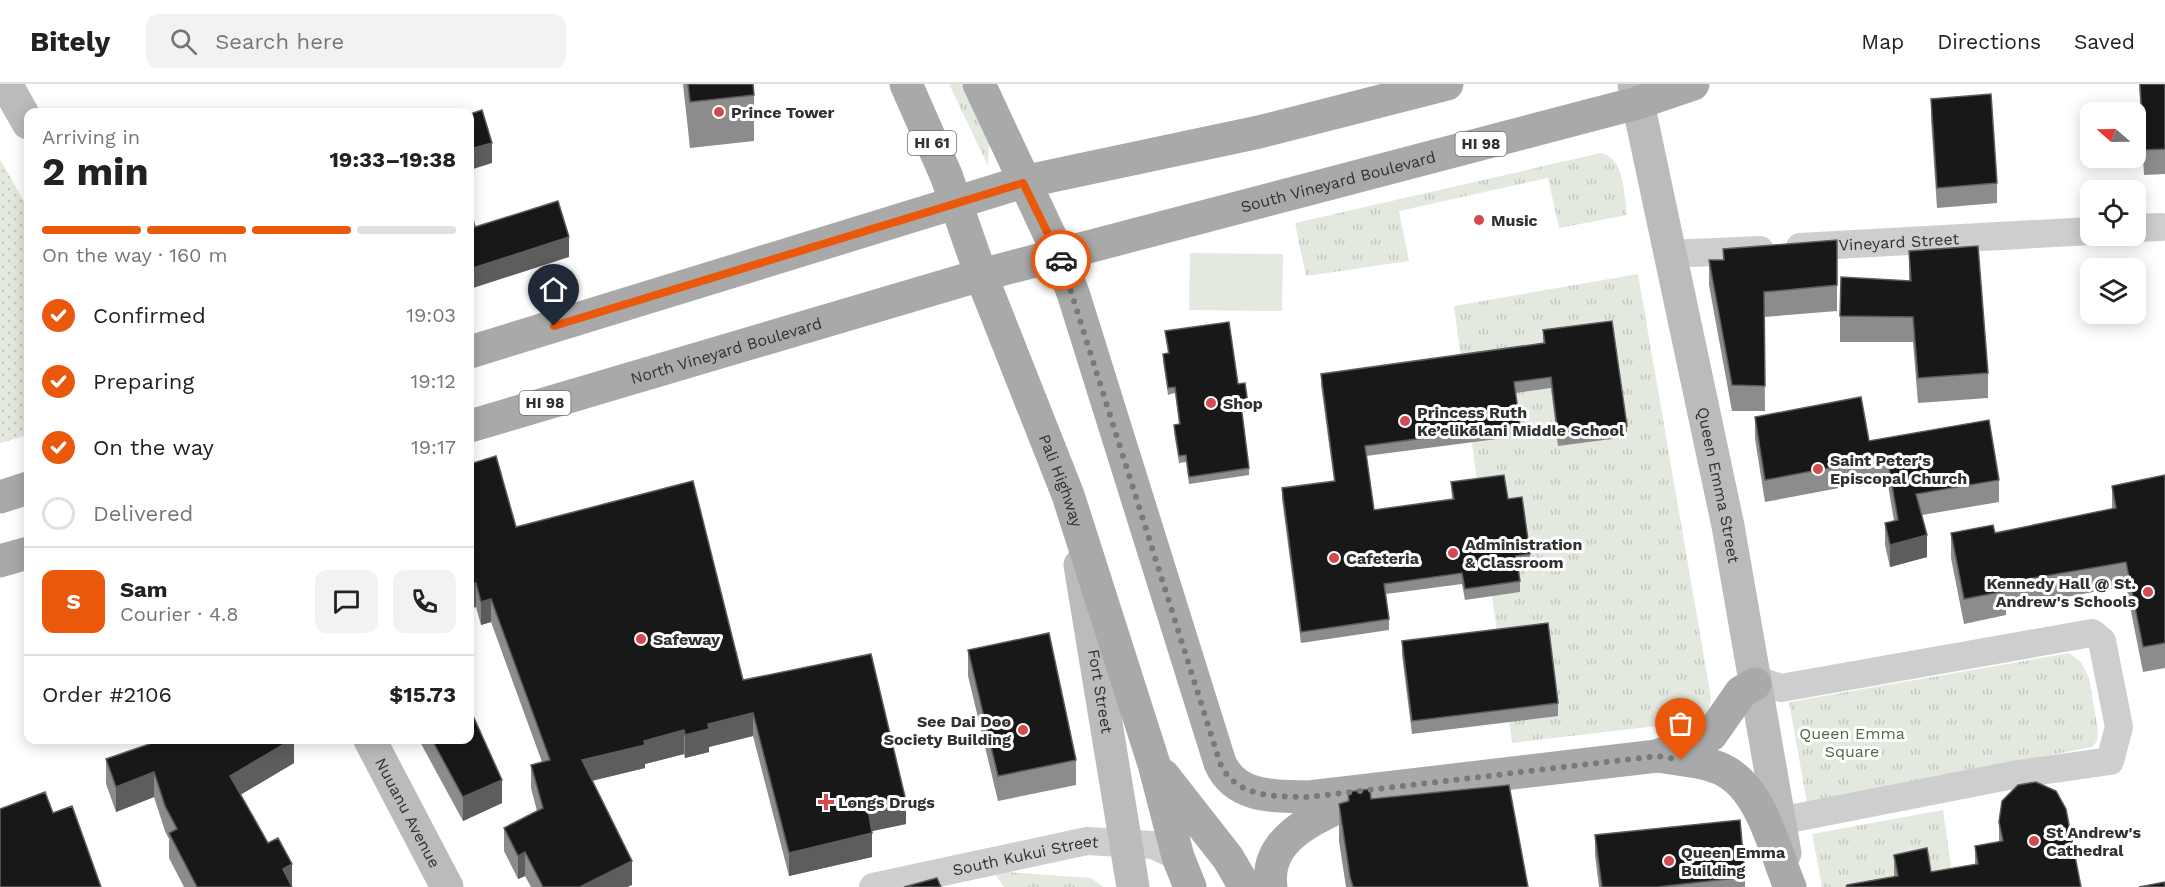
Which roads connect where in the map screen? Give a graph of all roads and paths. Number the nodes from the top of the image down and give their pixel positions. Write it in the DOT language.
graph roads {
  1 [pos="6,84"];
  2 [pos="906,84"];
  3 [pos="979,84"];
  4 [pos="1447,84"];
  5 [pos="1694,84"];
  6 [pos="1636,94"];
  7 [pos="24,116"];
  8 [pos="1023,183"];
  9 [pos="956,202"];
  10 [pos="2080,232"];
  11 [pos="1670,254"];
  12 [pos="1059,255"];
  13 [pos="981,275"];
  14 [pos="474,351"];
  15 [pos="474,425"];
  16 [pos="24,489"];
  17 [pos="1068,495"];
  18 [pos="0,497"];
  19 [pos="24,554"];
  20 [pos="0,561"];
  21 [pos="1755,684"];
  22 [pos="372,744"];
  23 [pos="1658,756"];
  24 [pos="1154,764"];
  25 [pos="1375,789"];
  26 [pos="1779,821"];
  27 [pos="1125,842"];
  28 [pos="1178,857"];
  29 [pos="447,887"];
  30 [pos="873,887"];
  31 [pos="1133,887"];
  32 [pos="1190,887"];
  33 [pos="1245,887"];
  34 [pos="1271,887"];
  35 [pos="1790,887"];
  1 -- 7 [label="street"];
  2 -- 9 [label="main road, Pali Highway / HI 61"];
  3 -- 8 [label="main road"];
  4 -- 8 [label="main road"];
  5 -- 6 [label="main road, South Vineyard Boulevard / HI 98"];
  6 -- 11 [label="street, Queen Emma Street"];
  6 -- 12 [label="main road, South Vineyard Boulevard / HI 98"];
  8 -- 9 [label="main road"];
  8 -- 12 [label="main road"];
  9 -- 13 [label="main road, Pali Highway / HI 61"];
  9 -- 14 [label="main road"];
  10 -- 11 [label="street, Vineyard Street"];
  11 -- 21 [label="street, Queen Emma Street"];
  12 -- 13 [label="main road, South Vineyard Boulevard / HI 98"];
  12 -- 25 [label="main road"];
  13 -- 15 [label="main road, North Vineyard Boulevard / HI 98"];
  13 -- 17 [label="main road, Pali Highway"];
  16 -- 18 [label="main road"];
  17 -- 24 [label="main road, Pali Highway"];
  17 -- 27 [label="street, Fort Street"];
  19 -- 20 [label="main road"];
  21 -- 23 [label="main road"];
  21 -- 26 [label="street, Queen Emma Street"];
  21 -- 26 [label="street"];
  22 -- 29 [label="street, Nuuanu Avenue"];
  23 -- 25 [label="main road"];
  23 -- 35 [label="main road"];
  24 -- 28 [label="main road, Pali Highway"];
  24 -- 33 [label="main road"];
  25 -- 34 [label="main road"];
  26 -- 35 [label="street, Queen Emma Street"];
  27 -- 28 [label="street, South Kukui Street"];
  27 -- 30 [label="street, South Kukui Street"];
  27 -- 31 [label="street, Fort Street"];
  28 -- 32 [label="main road, Pali Highway"];
}
